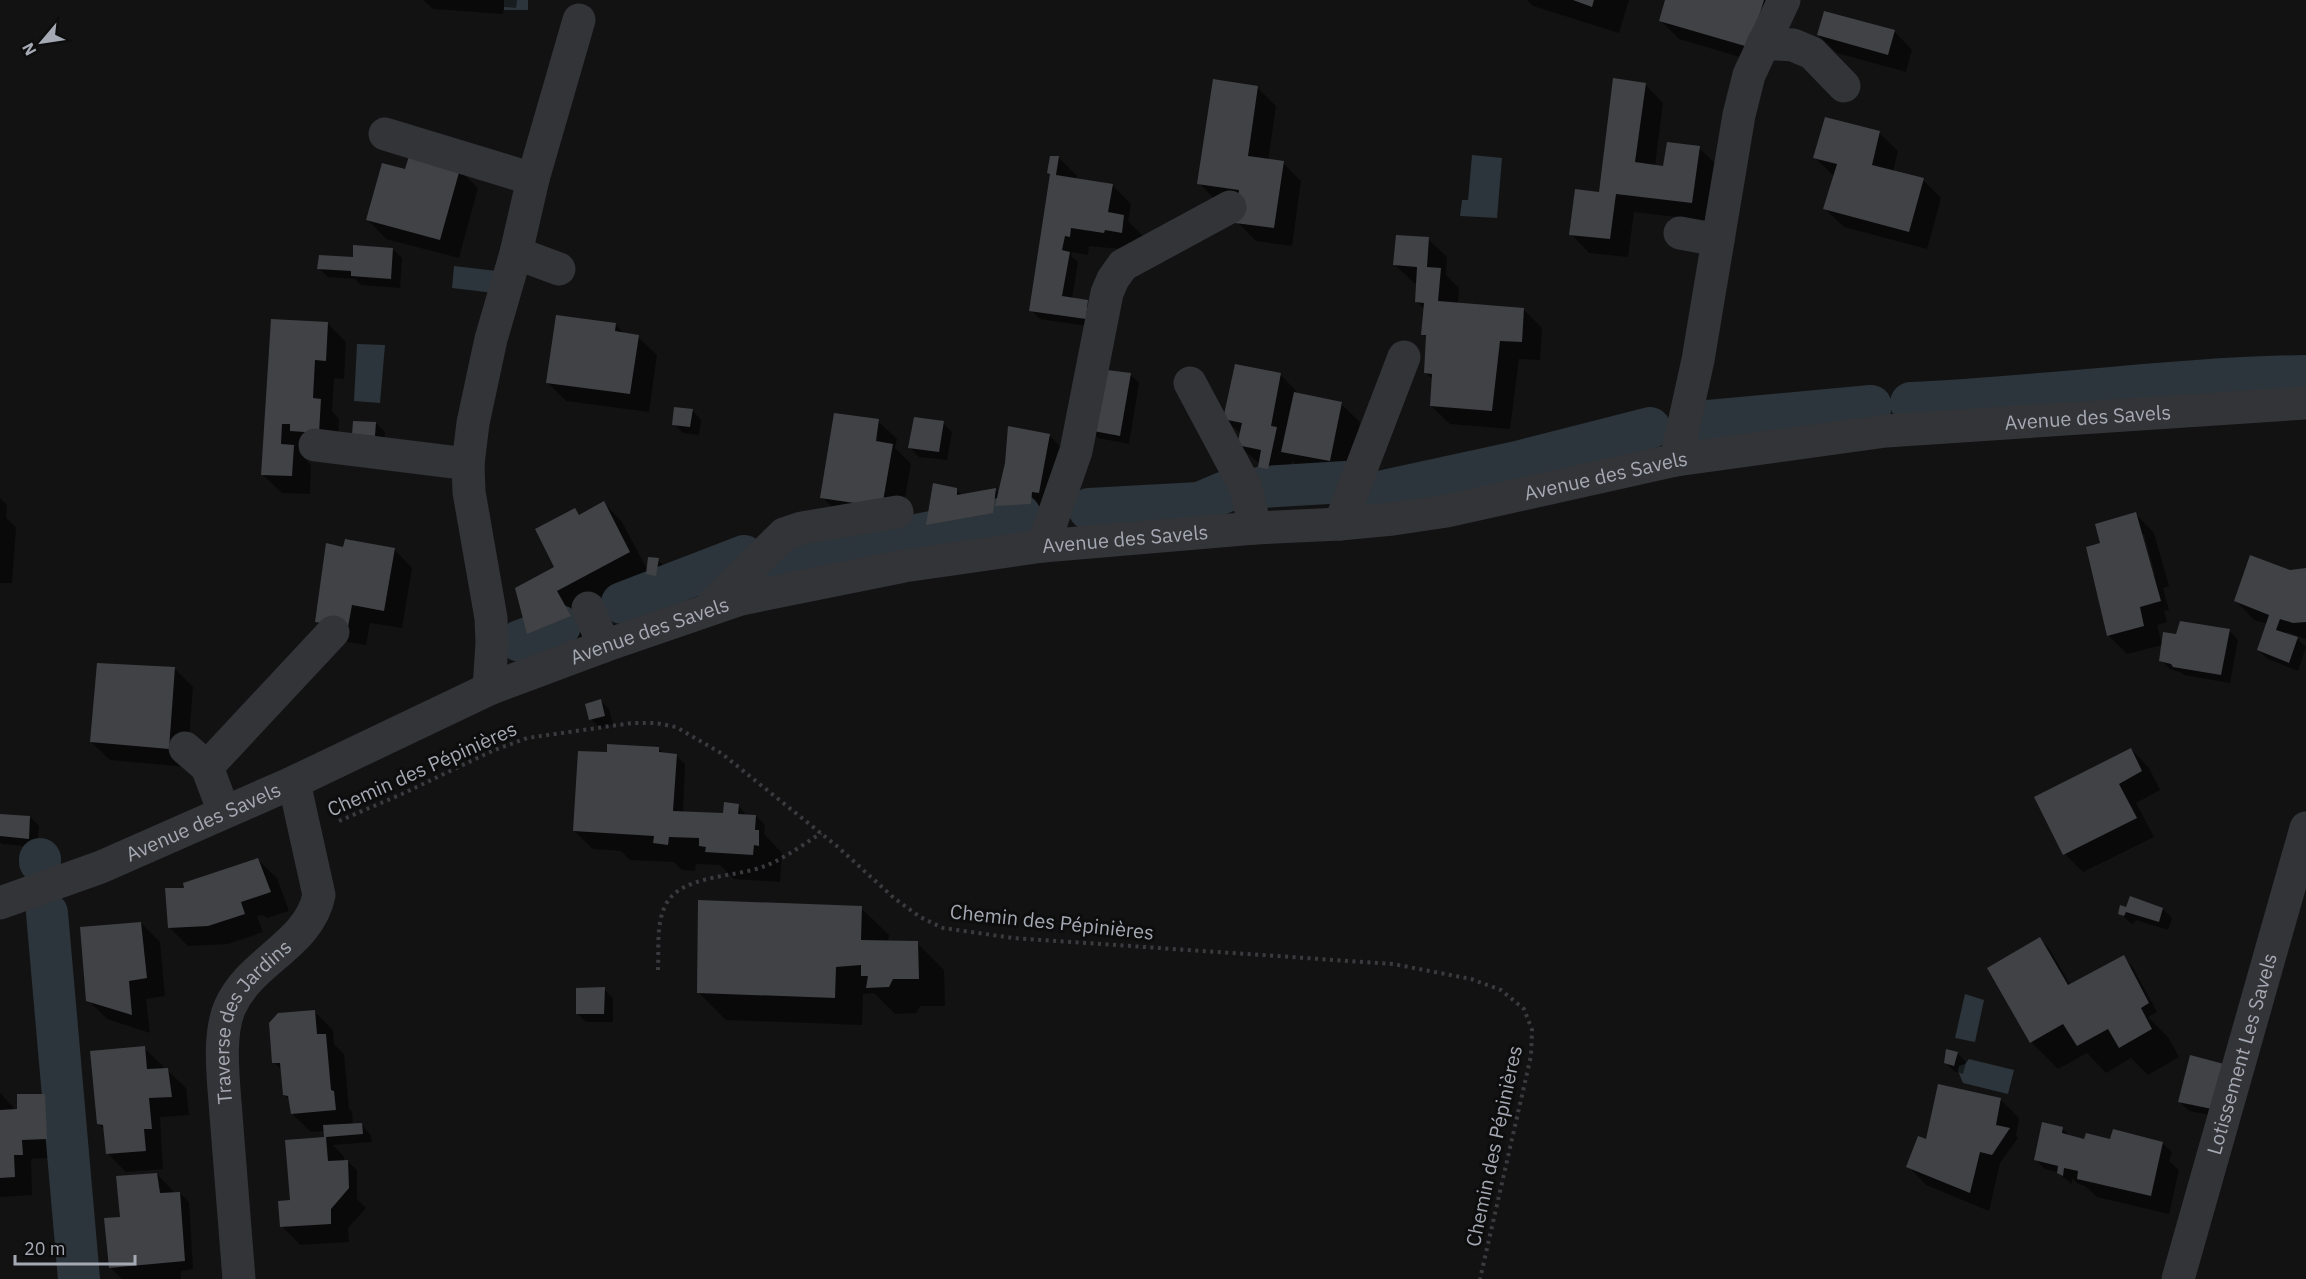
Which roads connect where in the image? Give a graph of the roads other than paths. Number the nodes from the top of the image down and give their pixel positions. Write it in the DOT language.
graph roads {
  1 [pos="1784,0"];
  2 [pos="579,20"];
  3 [pos="1763,43"];
  4 [pos="1844,86"];
  5 [pos="385,134"];
  6 [pos="533,179"];
  7 [pos="1230,207"];
  8 [pos="1680,233"];
  9 [pos="1718,240"];
  10 [pos="516,253"];
  11 [pos="559,269"];
  12 [pos="1404,357"];
  13 [pos="1190,383"];
  14 [pos="2306,403"];
  15 [pos="315,445"];
  16 [pos="1676,460"];
  17 [pos="468,464"];
  18 [pos="897,512"];
  19 [pos="1340,524"];
  20 [pos="1255,528"];
  21 [pos="1043,546"];
  22 [pos="588,608"];
  23 [pos="708,609"];
  24 [pos="333,632"];
  25 [pos="604,646"];
  26 [pos="489,689"];
  27 [pos="294,782"];
  28 [pos="224,812"];
  29 [pos="2306,828"];
  30 [pos="0,903"];
  31 [pos="239,1279"];
  32 [pos="2178,1279"];
  1 -- 3 [label="street"];
  2 -- 6 [label="street"];
  3 -- 4 [label="street"];
  3 -- 9 [label="street"];
  5 -- 6 [label="street"];
  6 -- 10 [label="street"];
  7 -- 21 [label="street"];
  8 -- 9 [label="street"];
  9 -- 16 [label="street"];
  10 -- 11 [label="street"];
  10 -- 17 [label="street"];
  12 -- 19 [label="street"];
  13 -- 20 [label="street"];
  14 -- 16 [label="street, Avenue des Savels"];
  15 -- 17 [label="street"];
  16 -- 19 [label="street, Avenue des Savels"];
  17 -- 26 [label="street"];
  18 -- 23 [label="street"];
  19 -- 20 [label="street, Avenue des Savels"];
  20 -- 21 [label="street, Avenue des Savels"];
  21 -- 23 [label="street, Avenue des Savels"];
  22 -- 25 [label="street"];
  23 -- 25 [label="street, Avenue des Savels"];
  24 -- 28 [label="street"];
  25 -- 26 [label="street, Avenue des Savels"];
  26 -- 27 [label="street, Avenue des Savels"];
  27 -- 28 [label="street, Avenue des Savels"];
  27 -- 31 [label="street, Traverse des Jardins"];
  28 -- 30 [label="street, Avenue des Savels"];
  29 -- 32 [label="street, Lotissement Les Savels"];
}
